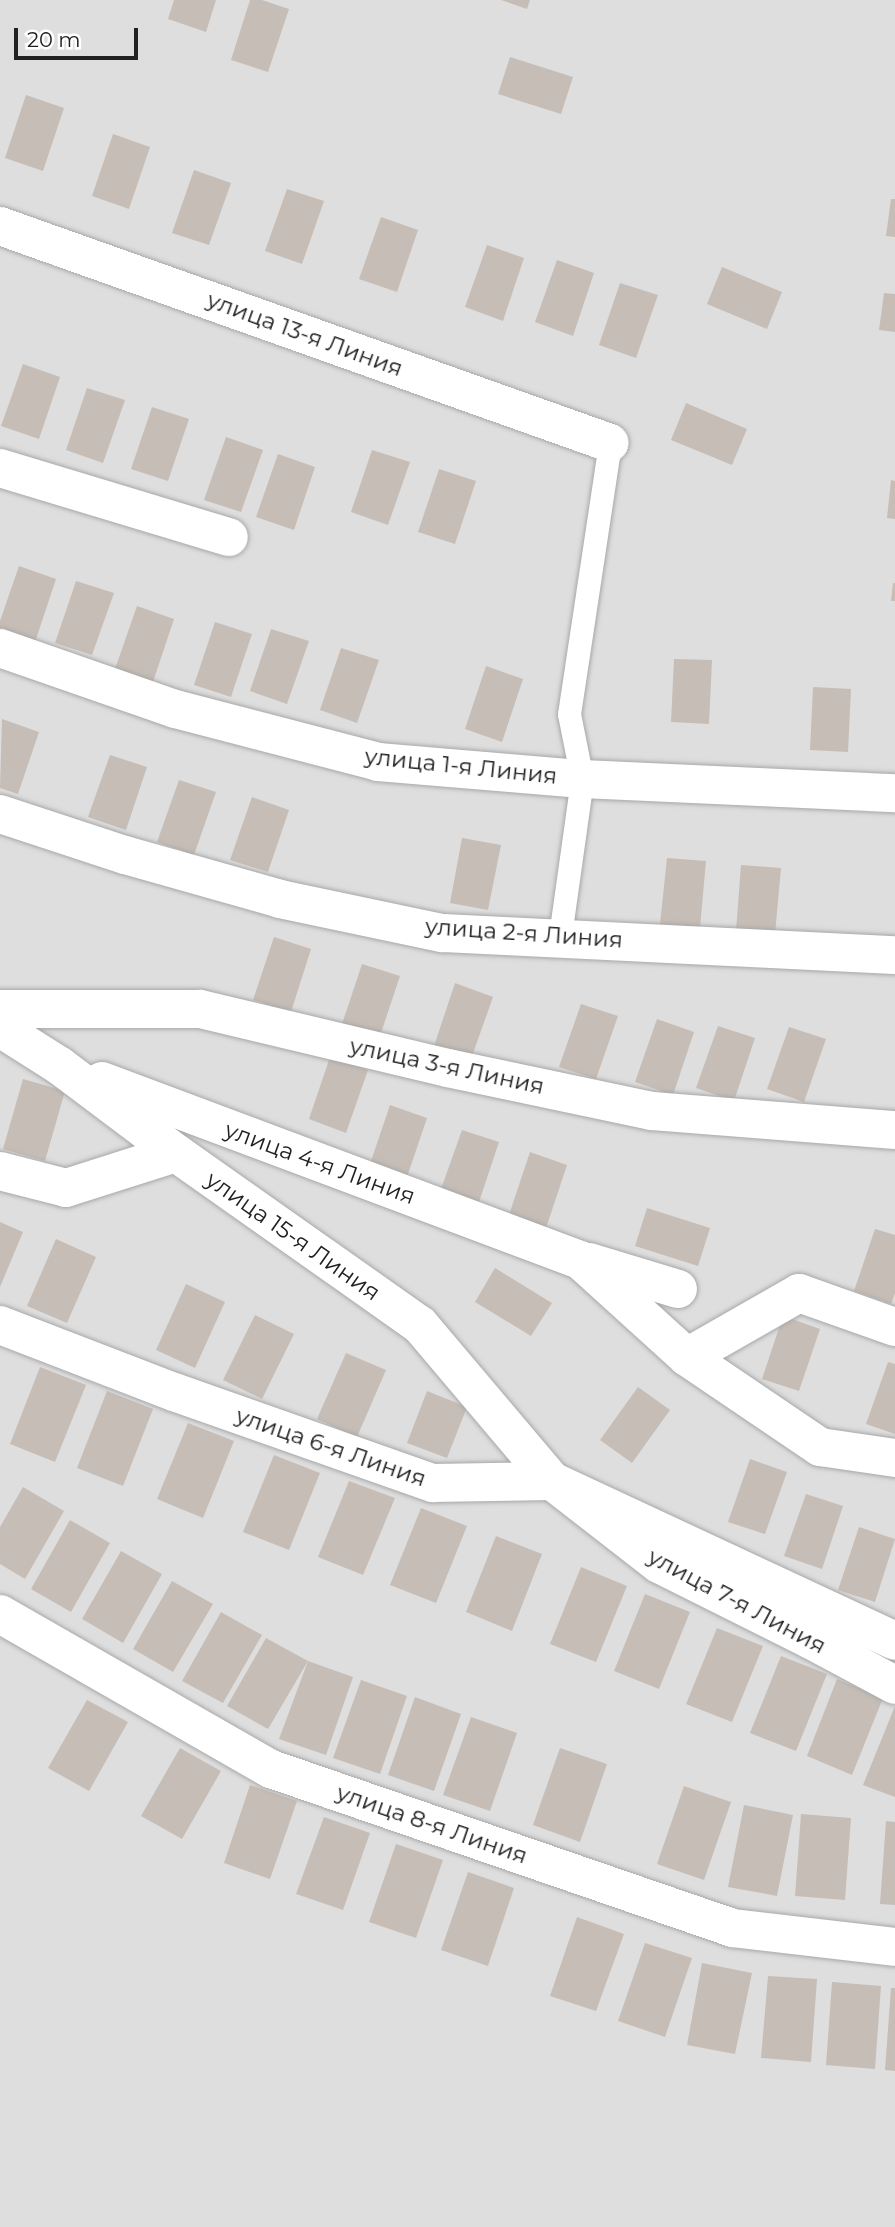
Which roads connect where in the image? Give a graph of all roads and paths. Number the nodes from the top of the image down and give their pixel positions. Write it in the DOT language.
graph roads {
  1 [pos="0,226"];
  2 [pos="610,443"];
  3 [pos="0,468"];
  4 [pos="229,537"];
  5 [pos="0,648"];
  6 [pos="582,779"];
  7 [pos="895,793"];
  8 [pos="0,814"];
  9 [pos="561,936"];
  10 [pos="895,955"];
  11 [pos="0,1009"];
  12 [pos="0,1028"];
  13 [pos="60,1066"];
  14 [pos="895,1130"];
  15 [pos="176,1153"];
  16 [pos="0,1171"];
  17 [pos="580,1260"];
  18 [pos="678,1289"];
  19 [pos="0,1325"];
  20 [pos="895,1327"];
  21 [pos="687,1357"];
  22 [pos="895,1458"];
  23 [pos="552,1481"];
  24 [pos="0,1614"];
  25 [pos="895,1641"];
  26 [pos="895,1685"];
  27 [pos="895,1947"];
  1 -- 2 [label="street, улица 13-я Линия"];
  2 -- 6 [label="lane"];
  3 -- 4 [label="street"];
  5 -- 6 [label="street, улица 1-я Линия"];
  6 -- 7 [label="street, улица 1-я Линия"];
  6 -- 9 [label="lane"];
  8 -- 9 [label="street, улица 2-я Линия"];
  9 -- 10 [label="street, улица 2-я Линия"];
  11 -- 14 [label="street, улица 3-я Линия"];
  12 -- 13 [label="street, улица 15-я Линия"];
  13 -- 15 [label="street, улица 15-я Линия"];
  13 -- 17 [label="street, улица 4-я Линия"];
  15 -- 16 [label="street"];
  15 -- 23 [label="street, улица 15-я Линия"];
  17 -- 18 [label="street, улица 4-я Линия"];
  17 -- 21 [label="street, улица 4-я Линия"];
  19 -- 23 [label="street, улица 6-я Линия"];
  20 -- 21 [label="street"];
  21 -- 22 [label="street, улица 4-я Линия"];
  23 -- 25 [label="street, улица 6-я Линия"];
  23 -- 26 [label="street, улица 7-я Линия"];
  24 -- 27 [label="street, улица 8-я Линия"];
}
